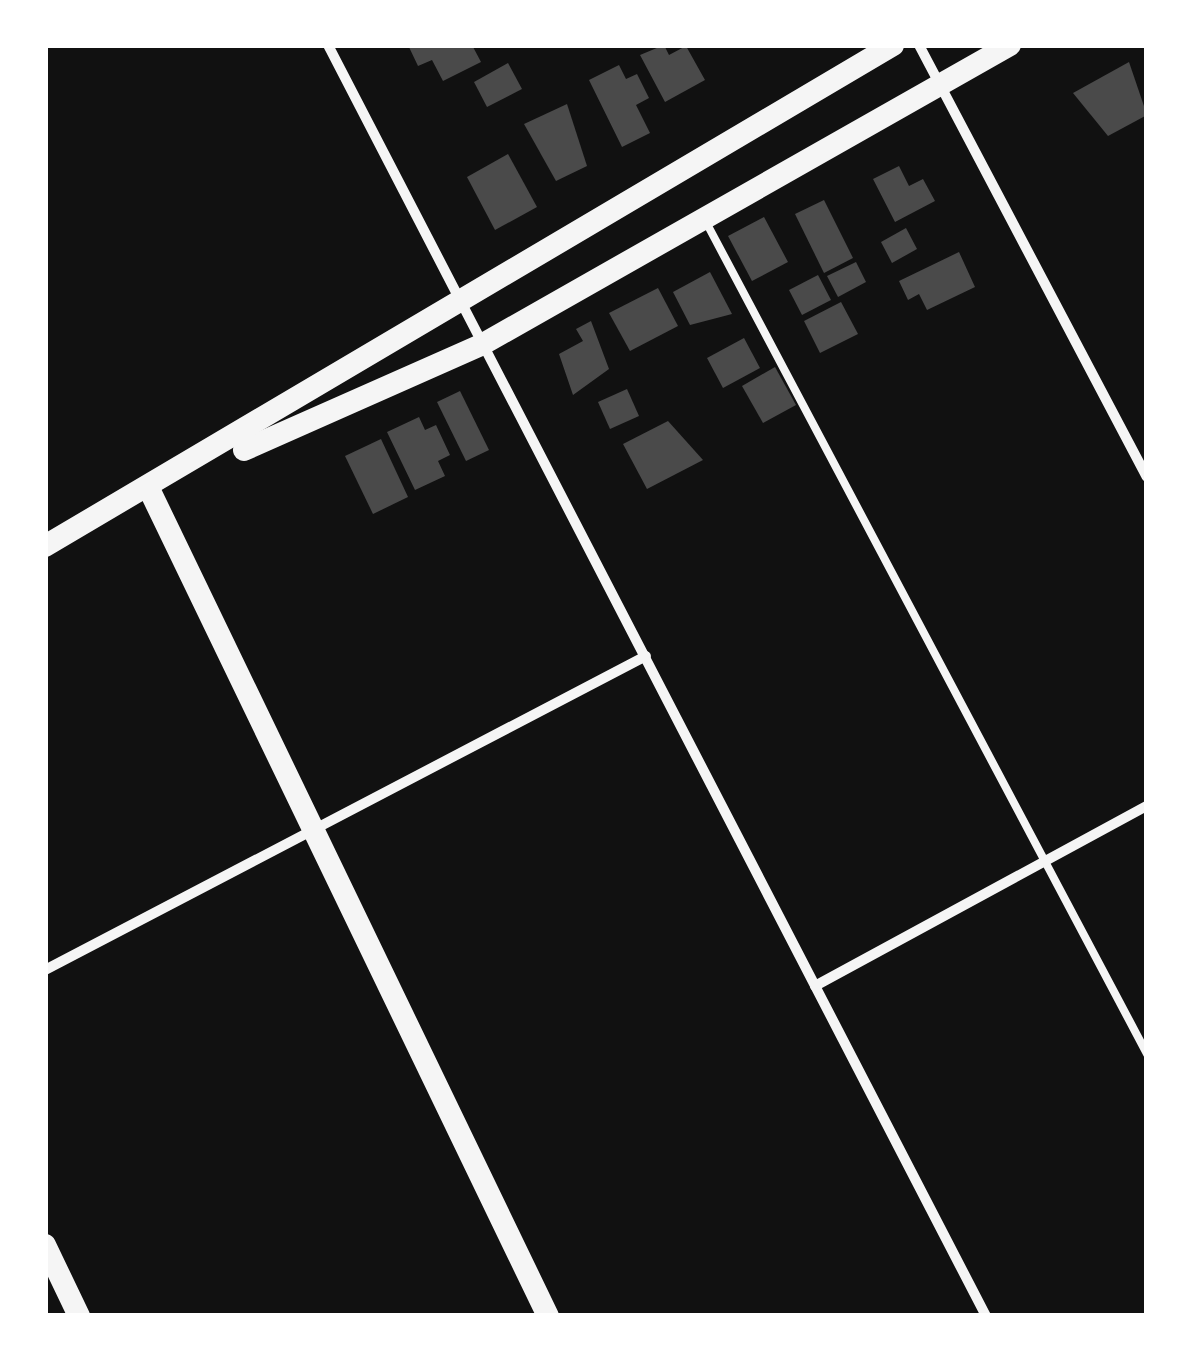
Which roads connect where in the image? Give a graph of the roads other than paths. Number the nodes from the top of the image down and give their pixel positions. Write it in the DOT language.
graph roads {
  1 [pos="328,45"];
  2 [pos="893,45"];
  3 [pos="919,45"];
  4 [pos="1010,45"];
  5 [pos="938,84"];
  6 [pos="704,218"];
  7 [pos="463,305"];
  8 [pos="483,344"];
  9 [pos="1147,477"];
  10 [pos="150,492"];
  11 [pos="45,546"];
  12 [pos="646,656"];
  13 [pos="1147,806"];
  14 [pos="312,824"];
  15 [pos="1044,862"];
  16 [pos="45,970"];
  17 [pos="816,986"];
  18 [pos="1147,1054"];
  19 [pos="45,1245"];
  20 [pos="79,1316"];
  21 [pos="548,1316"];
  22 [pos="986,1316"];
  1 -- 7 [label="street"];
  2 -- 7 [label="main road"];
  3 -- 5 [label="street"];
  4 -- 5 [label="main road"];
  5 -- 6 [label="main road"];
  5 -- 9 [label="street"];
  6 -- 8 [label="main road"];
  6 -- 15 [label="lane"];
  7 -- 8 [label="street"];
  7 -- 10 [label="main road"];
  8 -- 10 [label="main road"];
  8 -- 12 [label="street"];
  10 -- 11 [label="main road"];
  10 -- 14 [label="main road"];
  12 -- 14 [label="street"];
  12 -- 17 [label="street"];
  13 -- 15 [label="street"];
  14 -- 16 [label="street"];
  14 -- 21 [label="main road"];
  15 -- 17 [label="street"];
  15 -- 18 [label="lane"];
  17 -- 22 [label="street"];
  19 -- 20 [label="main road"];
}
